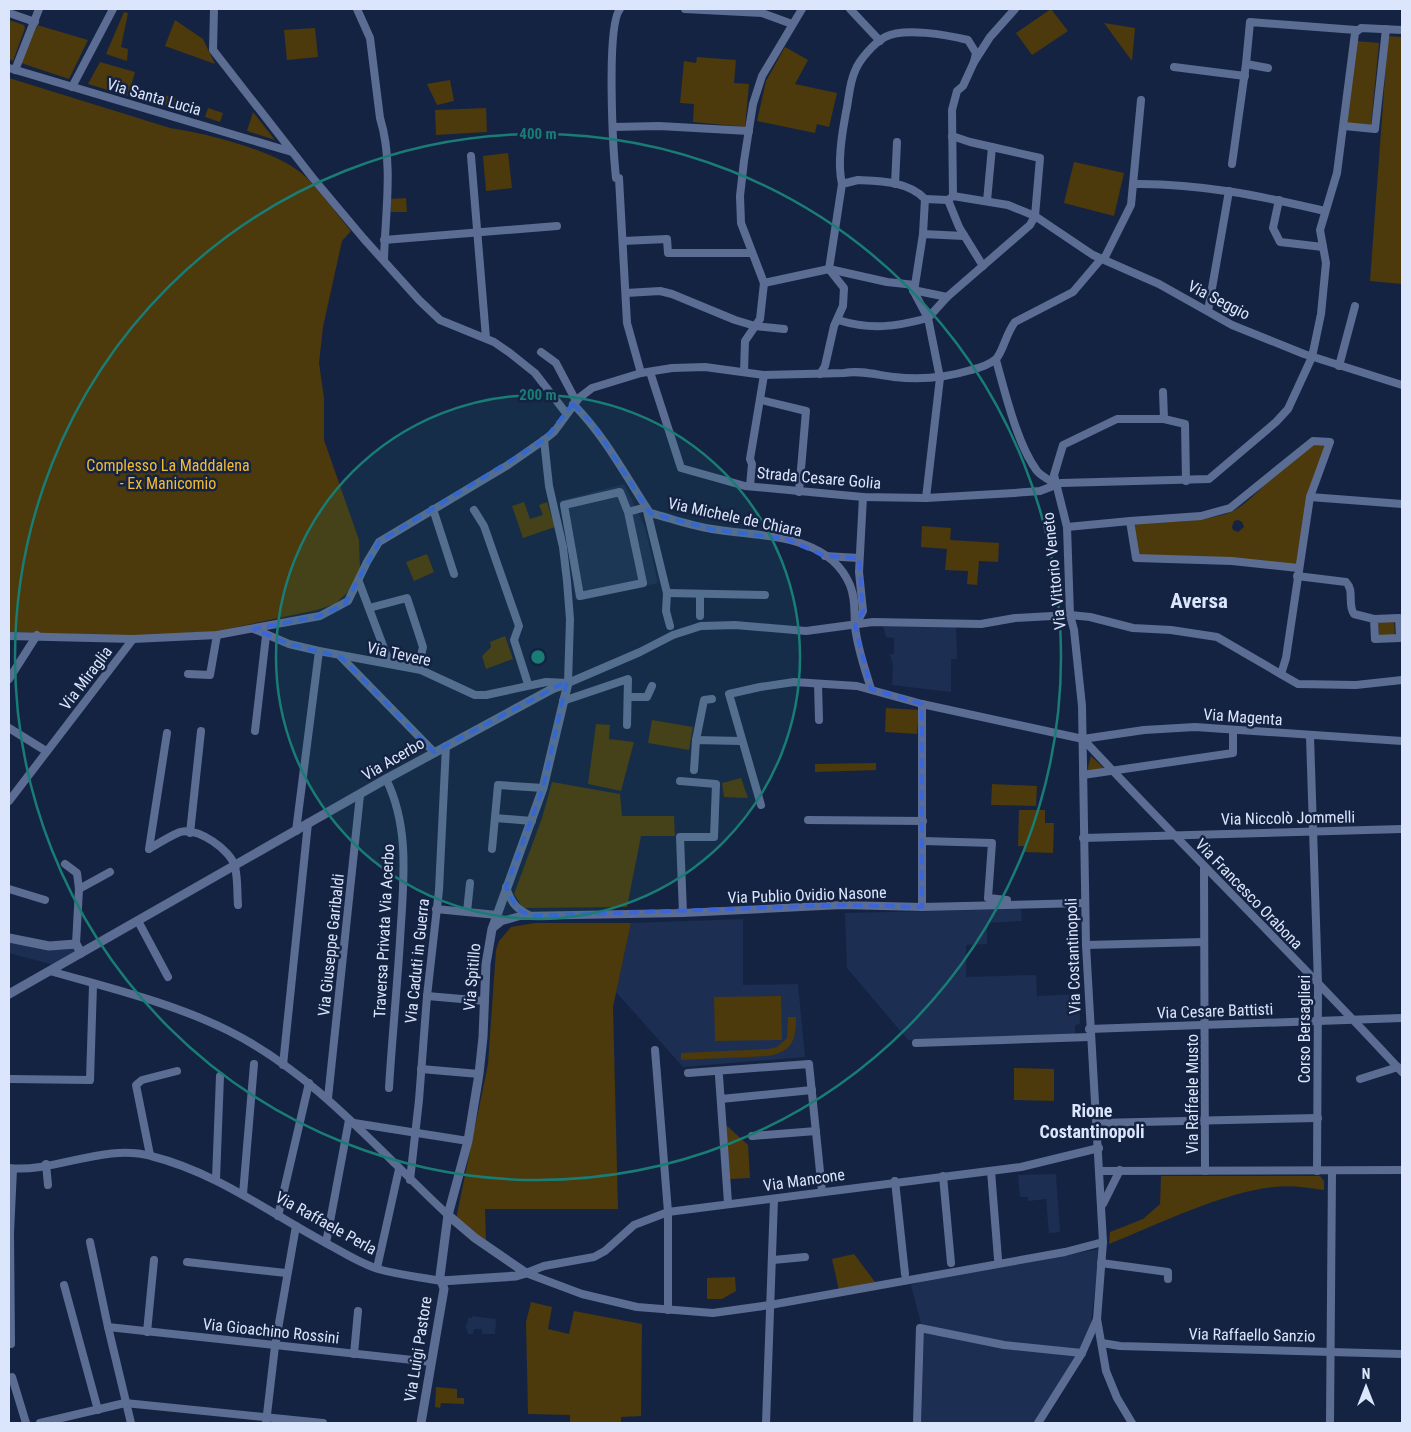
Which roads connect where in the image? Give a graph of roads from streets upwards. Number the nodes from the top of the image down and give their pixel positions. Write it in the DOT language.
graph roads {
  1 [pos="39,9"];
  2 [pos="113,9"];
  3 [pos="214,9"];
  4 [pos="357,9"];
  5 [pos="620,9"];
  6 [pos="685,9"];
  7 [pos="802,9"];
  8 [pos="850,9"];
  9 [pos="1015,9"];
  10 [pos="700,10"];
  11 [pos="9,13"];
  12 [pos="35,22"];
  13 [pos="792,24"];
  14 [pos="1386,29"];
  15 [pos="1356,30"];
  16 [pos="1402,30"];
  17 [pos="880,41"];
  18 [pos="974,62"];
  19 [pos="1246,64"];
  20 [pos="1174,67"];
  21 [pos="1268,68"];
  22 [pos="12,69"];
  23 [pos="1244,76"];
  24 [pos="72,87"];
  25 [pos="1141,100"];
  26 [pos="1344,126"];
  27 [pos="613,127"];
  28 [pos="749,131"];
  29 [pos="952,136"];
  30 [pos="897,142"];
  31 [pos="992,147"];
  32 [pos="292,152"];
  33 [pos="471,156"];
  34 [pos="1232,164"];
  35 [pos="842,184"];
  36 [pos="895,184"];
  37 [pos="1134,184"];
  38 [pos="1229,191"];
  39 [pos="950,198"];
  40 [pos="924,199"];
  41 [pos="1279,200"];
  42 [pos="987,201"];
  43 [pos="1325,211"];
  44 [pos="1035,216"];
  45 [pos="557,226"];
  46 [pos="478,233"];
  47 [pos="922,234"];
  48 [pos="964,236"];
  49 [pos="384,240"];
  50 [pos="623,241"];
  51 [pos="1323,247"];
  52 [pos="751,253"];
  53 [pos="1103,259"];
  54 [pos="384,260"];
  55 [pos="983,266"];
  56 [pos="829,269"];
  57 [pos="764,283"];
  58 [pos="914,287"];
  59 [pos="626,292"];
  60 [pos="947,297"];
  61 [pos="1355,306"];
  62 [pos="1208,311"];
  63 [pos="928,318"];
  64 [pos="838,320"];
  65 [pos="754,326"];
  66 [pos="784,329"];
  67 [pos="486,338"];
  68 [pos="541,352"];
  69 [pos="1312,357"];
  70 [pos="996,360"];
  71 [pos="1339,366"];
  72 [pos="646,372"];
  73 [pos="744,372"];
  74 [pos="820,374"];
  75 [pos="764,375"];
  76 [pos="940,378"];
  77 [pos="1402,385"];
  78 [pos="1163,392"];
  79 [pos="761,400"];
  80 [pos="575,403"];
  81 [pos="566,413"];
  82 [pos="1164,420"];
  83 [pos="544,440"];
  84 [pos="1186,481"];
  85 [pos="1056,484"];
  86 [pos="750,486"];
  87 [pos="799,492"];
  88 [pos="862,497"];
  89 [pos="1310,497"];
  90 [pos="926,498"];
  91 [pos="1402,504"];
  92 [pos="646,507"];
  93 [pos="433,509"];
  94 [pos="474,510"];
  95 [pos="628,512"];
  96 [pos="1130,521"];
  97 [pos="1067,527"];
  98 [pos="825,556"];
  99 [pos="860,558"];
  100 [pos="1298,572"];
  101 [pos="454,574"];
  102 [pos="358,582"];
  103 [pos="667,593"];
  104 [pos="700,594"];
  105 [pos="765,595"];
  106 [pos="369,608"];
  107 [pos="1070,615"];
  108 [pos="700,616"];
  109 [pos="1374,619"];
  110 [pos="670,626"];
  111 [pos="855,626"];
  112 [pos="1401,628"];
  113 [pos="254,629"];
  114 [pos="37,635"];
  115 [pos="217,635"];
  116 [pos="9,636"];
  117 [pos="266,636"];
  118 [pos="133,639"];
  119 [pos="319,652"];
  120 [pos="342,657"];
  121 [pos="188,674"];
  122 [pos="1281,674"];
  123 [pos="9,678"];
  124 [pos="1402,680"];
  125 [pos="568,682"];
  126 [pos="528,684"];
  127 [pos="818,684"];
  128 [pos="652,686"];
  129 [pos="871,689"];
  130 [pos="628,699"];
  131 [pos="712,699"];
  132 [pos="562,701"];
  133 [pos="646,702"];
  134 [pos="922,704"];
  135 [pos="819,720"];
  136 [pos="627,724"];
  137 [pos="9,728"];
  138 [pos="1233,730"];
  139 [pos="255,731"];
  140 [pos="201,732"];
  141 [pos="167,733"];
  142 [pos="1310,736"];
  143 [pos="1083,739"];
  144 [pos="696,740"];
  145 [pos="741,741"];
  146 [pos="1402,741"];
  147 [pos="446,746"];
  148 [pos="46,750"];
  149 [pos="434,752"];
  150 [pos="694,770"];
  151 [pos="1113,772"];
  152 [pos="1084,775"];
  153 [pos="386,779"];
  154 [pos="680,782"];
  155 [pos="544,788"];
  156 [pos="360,795"];
  157 [pos="9,801"];
  158 [pos="762,805"];
  159 [pos="495,818"];
  160 [pos="532,820"];
  161 [pos="808,820"];
  162 [pos="923,821"];
  163 [pos="308,824"];
  164 [pos="1402,829"];
  165 [pos="296,830"];
  166 [pos="1313,831"];
  167 [pos="190,833"];
  168 [pos="1172,835"];
  169 [pos="1084,838"];
  170 [pos="923,841"];
  171 [pos="492,849"];
  172 [pos="65,864"];
  173 [pos="235,866"];
  174 [pos="1204,868"];
  175 [pos="110,872"];
  176 [pos="470,883"];
  177 [pos="506,887"];
  178 [pos="9,889"];
  179 [pos="79,889"];
  180 [pos="45,900"];
  181 [pos="1006,900"];
  182 [pos="1084,904"];
  183 [pos="238,905"];
  184 [pos="922,907"];
  185 [pos="436,909"];
  186 [pos="466,912"];
  187 [pos="683,913"];
  188 [pos="497,915"];
  189 [pos="531,916"];
  190 [pos="138,921"];
  191 [pos="492,930"];
  192 [pos="9,938"];
  193 [pos="1204,942"];
  194 [pos="76,944"];
  195 [pos="1086,946"];
  196 [pos="81,953"];
  197 [pos="50,971"];
  198 [pos="168,977"];
  199 [pos="93,984"];
  200 [pos="1318,984"];
  201 [pos="9,994"];
  202 [pos="427,996"];
  203 [pos="485,1000"];
  204 [pos="1402,1018"];
  205 [pos="1318,1021"];
  206 [pos="1356,1021"];
  207 [pos="1205,1026"];
  208 [pos="1089,1033"];
  209 [pos="916,1044"];
  210 [pos="655,1050"];
  211 [pos="254,1064"];
  212 [pos="283,1065"];
  213 [pos="421,1069"];
  214 [pos="1400,1069"];
  215 [pos="177,1071"];
  216 [pos="688,1073"];
  217 [pos="479,1074"];
  218 [pos="220,1076"];
  219 [pos="719,1076"];
  220 [pos="9,1079"];
  221 [pos="1360,1079"];
  222 [pos="309,1083"];
  223 [pos="389,1088"];
  224 [pos="812,1090"];
  225 [pos="328,1098"];
  226 [pos="721,1099"];
  227 [pos="1318,1118"];
  228 [pos="351,1121"];
  229 [pos="1206,1121"];
  230 [pos="1097,1123"];
  231 [pos="816,1130"];
  232 [pos="416,1133"];
  233 [pos="752,1136"];
  234 [pos="468,1141"];
  235 [pos="1098,1148"];
  236 [pos="150,1155"];
  237 [pos="46,1164"];
  238 [pos="11,1168"];
  239 [pos="399,1169"];
  240 [pos="1120,1170"];
  241 [pos="1402,1170"];
  242 [pos="992,1171"];
  243 [pos="1205,1171"];
  244 [pos="1332,1171"];
  245 [pos="1100,1172"];
  246 [pos="1317,1172"];
  247 [pos="943,1176"];
  248 [pos="216,1179"];
  249 [pos="410,1180"];
  250 [pos="896,1181"];
  251 [pos="48,1185"];
  252 [pos="822,1191"];
  253 [pos="244,1194"];
  254 [pos="774,1199"];
  255 [pos="728,1202"];
  256 [pos="1102,1206"];
  257 [pos="668,1212"];
  258 [pos="448,1215"];
  259 [pos="278,1216"];
  260 [pos="296,1226"];
  261 [pos="90,1242"];
  262 [pos="1103,1242"];
  263 [pos="326,1243"];
  264 [pos="805,1257"];
  265 [pos="998,1259"];
  266 [pos="154,1260"];
  267 [pos="773,1260"];
  268 [pos="187,1262"];
  269 [pos="1101,1262"];
  270 [pos="952,1263"];
  271 [pos="377,1268"];
  272 [pos="526,1272"];
  273 [pos="286,1273"];
  274 [pos="905,1274"];
  275 [pos="1168,1279"];
  276 [pos="441,1281"];
  277 [pos="64,1286"];
  278 [pos="9,1298"];
  279 [pos="770,1305"];
  280 [pos="668,1310"];
  281 [pos="358,1312"];
  282 [pos="1097,1319"];
  283 [pos="108,1327"];
  284 [pos="147,1332"];
  285 [pos="11,1344"];
  286 [pos="1102,1344"];
  287 [pos="275,1346"];
  288 [pos="1330,1350"];
  289 [pos="1082,1353"];
  290 [pos="354,1354"];
  291 [pos="1402,1354"];
  292 [pos="431,1362"];
  293 [pos="12,1377"];
  294 [pos="125,1403"];
  295 [pos="98,1410"];
  296 [pos="266,1420"];
  297 [pos="26,1423"];
  298 [pos="40,1423"];
  299 [pos="131,1423"];
  300 [pos="323,1423"];
  301 [pos="421,1423"];
  302 [pos="766,1423"];
  303 [pos="917,1423"];
  304 [pos="1038,1423"];
  305 [pos="1132,1423"];
  306 [pos="1330,1423"];
  1 -- 12 [label="street"];
  2 -- 24 [label="street"];
  3 -- 32 [label="street"];
  4 -- 49 [label="street"];
  5 -- 27 [label="street"];
  6 -- 10 [label="street"];
  7 -- 13 [label="street"];
  8 -- 17 [label="street"];
  9 -- 18 [label="street"];
  10 -- 13 [label="street"];
  11 -- 12 [label="street"];
  12 -- 22 [label="street"];
  13 -- 28 [label="street"];
  14 -- 15 [label="street"];
  14 -- 16 [label="street"];
  14 -- 26 [label="street"];
  15 -- 19 [label="street"];
  15 -- 26 [label="street, Strada Cesare Golia"];
  17 -- 18 [label="street"];
  17 -- 35 [label="street"];
  18 -- 29 [label="street"];
  19 -- 21 [label="street"];
  19 -- 23 [label="street"];
  20 -- 23 [label="street"];
  22 -- 24 [label="street, Via Santa Lucia"];
  23 -- 34 [label="street"];
  24 -- 32 [label="street, Via Santa Lucia"];
  25 -- 37 [label="street"];
  26 -- 43 [label="street, Strada Cesare Golia"];
  27 -- 28 [label="street"];
  27 -- 50 [label="street"];
  28 -- 52 [label="street"];
  29 -- 31 [label="street"];
  29 -- 39 [label="street"];
  30 -- 36 [label="street"];
  31 -- 42 [label="street"];
  31 -- 44 [label="street"];
  32 -- 54 [label="street"];
  33 -- 46 [label="street"];
  35 -- 36 [label="street"];
  35 -- 56 [label="street"];
  36 -- 40 [label="street"];
  37 -- 38 [label="street"];
  37 -- 53 [label="street"];
  38 -- 41 [label="street"];
  38 -- 62 [label="street"];
  39 -- 40 [label="street, Via Seggio"];
  39 -- 42 [label="street, Via Seggio"];
  39 -- 48 [label="street"];
  40 -- 47 [label="street"];
  41 -- 43 [label="street"];
  41 -- 51 [label="street"];
  42 -- 44 [label="street, Via Seggio"];
  43 -- 51 [label="street, Strada Cesare Golia"];
  44 -- 53 [label="street, Via Seggio"];
  44 -- 55 [label="street"];
  45 -- 46 [label="street"];
  46 -- 49 [label="street"];
  46 -- 67 [label="street"];
  47 -- 48 [label="street"];
  47 -- 58 [label="street"];
  48 -- 55 [label="street"];
  49 -- 54 [label="street"];
  50 -- 52 [label="street"];
  50 -- 59 [label="street"];
  51 -- 69 [label="street, Strada Cesare Golia"];
  52 -- 57 [label="street"];
  53 -- 62 [label="street, Via Seggio"];
  53 -- 70 [label="street"];
  54 -- 67 [label="street"];
  55 -- 60 [label="street"];
  56 -- 57 [label="street"];
  56 -- 58 [label="street"];
  56 -- 64 [label="street"];
  57 -- 65 [label="street"];
  58 -- 60 [label="street"];
  58 -- 63 [label="street"];
  59 -- 65 [label="street"];
  59 -- 72 [label="street"];
  60 -- 63 [label="street"];
  61 -- 71 [label="street"];
  62 -- 69 [label="street, Via Seggio"];
  63 -- 64 [label="street"];
  63 -- 76 [label="street"];
  64 -- 74 [label="street"];
  65 -- 66 [label="street"];
  65 -- 73 [label="street"];
  67 -- 81 [label="street"];
  68 -- 80 [label="street, Via Michele de Chiara"];
  69 -- 71 [label="street, Via Seggio"];
  69 -- 84 [label="street, Strada Cesare Golia"];
  70 -- 76 [label="street, Via Miraglia"];
  70 -- 85 [label="street"];
  71 -- 77 [label="street, Via Seggio"];
  72 -- 73 [label="street, Via Miraglia"];
  72 -- 80 [label="street, Via Miraglia"];
  72 -- 86 [label="street, Strada Cesare Golia"];
  73 -- 75 [label="street, Via Miraglia"];
  74 -- 75 [label="street, Via Miraglia"];
  74 -- 76 [label="street, Via Miraglia"];
  75 -- 79 [label="street"];
  76 -- 90 [label="street"];
  78 -- 82 [label="street"];
  79 -- 86 [label="street"];
  79 -- 87 [label="street"];
  80 -- 81 [label="street, Via Miraglia"];
  80 -- 92 [label="street, Via Michele de Chiara"];
  81 -- 83 [label="street, Via Miraglia"];
  82 -- 84 [label="street, Via Vittorio Veneto"];
  82 -- 85 [label="street, Via Vittorio Veneto"];
  83 -- 93 [label="street, Via Miraglia"];
  83 -- 125 [label="street"];
  84 -- 85 [label="street, Strada Cesare Golia"];
  85 -- 90 [label="street, Strada Cesare Golia"];
  85 -- 97 [label="street, Via Vittorio Veneto"];
  86 -- 87 [label="street, Strada Cesare Golia"];
  87 -- 88 [label="street, Strada Cesare Golia"];
  88 -- 90 [label="street, Strada Cesare Golia"];
  88 -- 99 [label="street"];
  89 -- 91 [label="street"];
  89 -- 96 [label="street"];
  89 -- 100 [label="street"];
  92 -- 95 [label="street"];
  92 -- 98 [label="street, Via Michele de Chiara"];
  92 -- 103 [label="street"];
  93 -- 101 [label="street"];
  93 -- 102 [label="street, Via Miraglia"];
  94 -- 126 [label="street"];
  95 -- 95 [label="street"];
  96 -- 97 [label="street"];
  96 -- 100 [label="street"];
  97 -- 107 [label="street, Via Vittorio Veneto"];
  98 -- 99 [label="street"];
  98 -- 111 [label="street"];
  99 -- 111 [label="street"];
  100 -- 109 [label="street"];
  100 -- 122 [label="street"];
  102 -- 106 [label="street"];
  102 -- 113 [label="street, Via Miraglia"];
  103 -- 104 [label="street"];
  103 -- 110 [label="street"];
  104 -- 105 [label="street"];
  104 -- 108 [label="street"];
  106 -- 106 [label="street"];
  107 -- 111 [label="street, Via Tevere"];
  107 -- 122 [label="street, Via Tevere"];
  107 -- 143 [label="street, Via Vittorio Veneto"];
  109 -- 112 [label="street"];
  109 -- 112 [label="street"];
  111 -- 125 [label="street, Via Tevere"];
  111 -- 129 [label="street"];
  113 -- 115 [label="street, Via Miraglia"];
  113 -- 117 [label="street, Via Tevere"];
  114 -- 116 [label="street"];
  114 -- 118 [label="street"];
  114 -- 123 [label="street"];
  115 -- 118 [label="street, Via Miraglia"];
  115 -- 121 [label="street"];
  117 -- 119 [label="street, Via Tevere"];
  117 -- 139 [label="street"];
  118 -- 148 [label="street, Via Miraglia"];
  119 -- 120 [label="street, Via Tevere"];
  119 -- 165 [label="street"];
  120 -- 126 [label="street, Via Tevere"];
  120 -- 149 [label="street"];
  122 -- 124 [label="street, Via Tevere"];
  125 -- 126 [label="street, Via Tevere"];
  125 -- 132 [label="street, Via Spitillo"];
  125 -- 147 [label="street, Via Acerbo"];
  127 -- 129 [label="street"];
  127 -- 135 [label="street"];
  127 -- 145 [label="street"];
  128 -- 130 [label="street"];
  129 -- 134 [label="street"];
  130 -- 132 [label="street"];
  130 -- 133 [label="street"];
  130 -- 136 [label="street"];
  131 -- 144 [label="street"];
  132 -- 155 [label="street, Via Spitillo"];
  134 -- 143 [label="street"];
  134 -- 162 [label="street"];
  137 -- 148 [label="street"];
  138 -- 142 [label="street, Via Magenta"];
  138 -- 143 [label="street, Via Magenta"];
  138 -- 151 [label="street"];
  140 -- 167 [label="street"];
  141 -- 167 [label="street"];
  142 -- 146 [label="street, Via Magenta"];
  142 -- 166 [label="street, Corso Bersaglieri"];
  143 -- 151 [label="street, Via Francesco Orabona"];
  143 -- 152 [label="street, Via Costantinopoli"];
  144 -- 145 [label="street"];
  144 -- 150 [label="street"];
  145 -- 158 [label="street"];
  147 -- 149 [label="street, Via Acerbo"];
  147 -- 185 [label="street, Via Caduti in Guerra"];
  148 -- 157 [label="street, Via Miraglia"];
  149 -- 153 [label="street, Via Acerbo"];
  151 -- 152 [label="street"];
  151 -- 168 [label="street, Via Francesco Orabona"];
  152 -- 169 [label="street, Via Costantinopoli"];
  153 -- 156 [label="street, Via Acerbo"];
  153 -- 223 [label="street, Traversa Privata Via Acerbo"];
  154 -- 187 [label="street"];
  155 -- 159 [label="street"];
  155 -- 160 [label="street, Via Spitillo"];
  156 -- 163 [label="street, Via Acerbo"];
  156 -- 225 [label="street, Via Giuseppe Garibaldi"];
  159 -- 160 [label="street"];
  159 -- 171 [label="street"];
  160 -- 177 [label="street, Via Spitillo"];
  161 -- 162 [label="street"];
  162 -- 170 [label="street"];
  163 -- 165 [label="street, Via Acerbo"];
  163 -- 212 [label="street"];
  164 -- 166 [label="street, Via Niccolò Jommelli"];
  165 -- 173 [label="street, Via Acerbo"];
  166 -- 168 [label="street, Via Niccolò Jommelli"];
  166 -- 200 [label="street, Corso Bersaglieri"];
  167 -- 173 [label="street"];
  168 -- 169 [label="street, Via Niccolò Jommelli"];
  168 -- 174 [label="street, Via Francesco Orabona"];
  169 -- 182 [label="street, Via Costantinopoli"];
  170 -- 181 [label="street"];
  170 -- 184 [label="street"];
  172 -- 179 [label="street"];
  173 -- 183 [label="street"];
  173 -- 190 [label="street, Via Acerbo"];
  174 -- 193 [label="street, Via Raffaele Musto"];
  174 -- 200 [label="street, Via Francesco Orabona"];
  175 -- 179 [label="street"];
  176 -- 186 [label="street"];
  177 -- 188 [label="street, Via Spitillo"];
  177 -- 189 [label="street"];
  178 -- 180 [label="street"];
  179 -- 194 [label="street"];
  182 -- 184 [label="street, Via Publio Ovidio Nasone"];
  182 -- 195 [label="street, Via Costantinopoli"];
  184 -- 187 [label="street, Via Publio Ovidio Nasone"];
  185 -- 186 [label="street"];
  185 -- 202 [label="street, Via Caduti in Guerra"];
  186 -- 188 [label="street"];
  187 -- 189 [label="street, Via Publio Ovidio Nasone"];
  188 -- 191 [label="street, Via Spitillo"];
  189 -- 191 [label="street, Via Publio Ovidio Nasone"];
  190 -- 196 [label="street, Via Acerbo"];
  190 -- 198 [label="street"];
  191 -- 203 [label="street, Via Spitillo"];
  192 -- 194 [label="street"];
  193 -- 195 [label="street"];
  193 -- 207 [label="street, Via Raffaele Musto"];
  194 -- 196 [label="street"];
  195 -- 208 [label="street, Via Costantinopoli"];
  196 -- 197 [label="street, Via Acerbo"];
  197 -- 199 [label="street"];
  197 -- 201 [label="street, Via Acerbo"];
  199 -- 212 [label="street"];
  199 -- 220 [label="street"];
  200 -- 205 [label="street, Corso Bersaglieri"];
  200 -- 206 [label="street, Via Francesco Orabona"];
  202 -- 203 [label="street"];
  202 -- 213 [label="street, Via Caduti in Guerra"];
  203 -- 217 [label="street, Via Spitillo"];
  204 -- 206 [label="street, Via Cesare Battisti"];
  205 -- 206 [label="street, Via Cesare Battisti"];
  205 -- 207 [label="street, Via Cesare Battisti"];
  205 -- 227 [label="street, Corso Bersaglieri"];
  206 -- 214 [label="street, Via Francesco Orabona"];
  207 -- 208 [label="street, Via Cesare Battisti"];
  207 -- 229 [label="street, Via Raffaele Musto"];
  208 -- 209 [label="street, Via Cesare Battisti"];
  208 -- 230 [label="street, Via Costantinopoli"];
  210 -- 257 [label="street"];
  211 -- 253 [label="street"];
  212 -- 222 [label="street"];
  213 -- 217 [label="street"];
  213 -- 232 [label="street, Via Caduti in Guerra"];
  214 -- 221 [label="street, Via Francesco Orabona"];
  215 -- 236 [label="street"];
  216 -- 224 [label="street"];
  217 -- 234 [label="street, Via Spitillo"];
  218 -- 248 [label="street"];
  219 -- 226 [label="street"];
  222 -- 225 [label="street"];
  222 -- 259 [label="street"];
  224 -- 226 [label="street"];
  224 -- 231 [label="street"];
  225 -- 228 [label="street"];
  226 -- 255 [label="street"];
  227 -- 229 [label="street"];
  227 -- 246 [label="street, Corso Bersaglieri"];
  228 -- 232 [label="street"];
  228 -- 239 [label="street"];
  228 -- 263 [label="street"];
  229 -- 230 [label="street"];
  229 -- 243 [label="street, Via Raffaele Musto"];
  230 -- 235 [label="street, Via Costantinopoli"];
  231 -- 233 [label="street"];
  231 -- 252 [label="street"];
  232 -- 234 [label="street"];
  232 -- 249 [label="street, Via Caduti in Guerra"];
  234 -- 258 [label="street, Via Spitillo"];
  235 -- 242 [label="street, Via Mancone"];
  235 -- 245 [label="street, Via Costantinopoli"];
  236 -- 237 [label="street, Via Raffaele Perla"];
  236 -- 248 [label="street, Via Raffaele Perla"];
  237 -- 238 [label="street, Via Raffaele Perla"];
  237 -- 251 [label="street"];
  238 -- 278 [label="street"];
  239 -- 249 [label="street"];
  239 -- 271 [label="street"];
  240 -- 243 [label="street"];
  240 -- 245 [label="street"];
  240 -- 256 [label="street"];
  241 -- 244 [label="street"];
  242 -- 247 [label="street, Via Mancone"];
  242 -- 265 [label="street"];
  243 -- 246 [label="street"];
  244 -- 246 [label="street"];
  244 -- 288 [label="street"];
  245 -- 256 [label="street, Via Costantinopoli"];
  247 -- 250 [label="street, Via Mancone"];
  247 -- 270 [label="street"];
  248 -- 253 [label="street, Via Raffaele Perla"];
  249 -- 258 [label="street"];
  250 -- 252 [label="street, Via Mancone"];
  250 -- 274 [label="street"];
  252 -- 254 [label="street, Via Mancone"];
  253 -- 259 [label="street, Via Raffaele Perla"];
  254 -- 255 [label="street, Via Mancone"];
  254 -- 267 [label="street"];
  255 -- 257 [label="street, Via Mancone"];
  256 -- 262 [label="street, Via Costantinopoli"];
  257 -- 272 [label="street, Via Mancone"];
  257 -- 280 [label="street"];
  258 -- 272 [label="street"];
  258 -- 276 [label="street, Via Spitillo"];
  259 -- 260 [label="street, Via Raffaele Perla"];
  260 -- 263 [label="street, Via Raffaele Perla"];
  260 -- 273 [label="street"];
  261 -- 283 [label="street"];
  262 -- 269 [label="street, Via Costantinopoli"];
  262 -- 279 [label="street"];
  263 -- 271 [label="street, Via Raffaele Perla"];
  264 -- 267 [label="street"];
  266 -- 284 [label="street"];
  267 -- 279 [label="street"];
  268 -- 273 [label="street"];
  269 -- 275 [label="street"];
  269 -- 282 [label="street, Via Costantinopoli"];
  271 -- 276 [label="street, Via Raffaele Perla"];
  272 -- 276 [label="street, Via Raffaele Perla"];
  272 -- 280 [label="street"];
  273 -- 287 [label="street"];
  276 -- 292 [label="street, Via Luigi Pastore"];
  277 -- 295 [label="street"];
  278 -- 285 [label="street"];
  279 -- 280 [label="street"];
  279 -- 302 [label="street"];
  281 -- 290 [label="street"];
  282 -- 286 [label="street"];
  282 -- 289 [label="street"];
  283 -- 284 [label="street, Via Gioachino Rossini"];
  283 -- 294 [label="street"];
  284 -- 287 [label="street, Via Gioachino Rossini"];
  286 -- 288 [label="street, Via Raffaello Sanzio"];
  286 -- 305 [label="street"];
  287 -- 290 [label="street, Via Gioachino Rossini"];
  287 -- 296 [label="street"];
  288 -- 291 [label="street, Via Raffaello Sanzio"];
  288 -- 306 [label="street"];
  289 -- 303 [label="street"];
  289 -- 304 [label="street"];
  290 -- 292 [label="street, Via Gioachino Rossini"];
  292 -- 301 [label="street, Via Luigi Pastore"];
  293 -- 297 [label="street"];
  294 -- 295 [label="street"];
  294 -- 296 [label="street"];
  294 -- 299 [label="street"];
  295 -- 298 [label="street"];
  296 -- 300 [label="street"];
}
